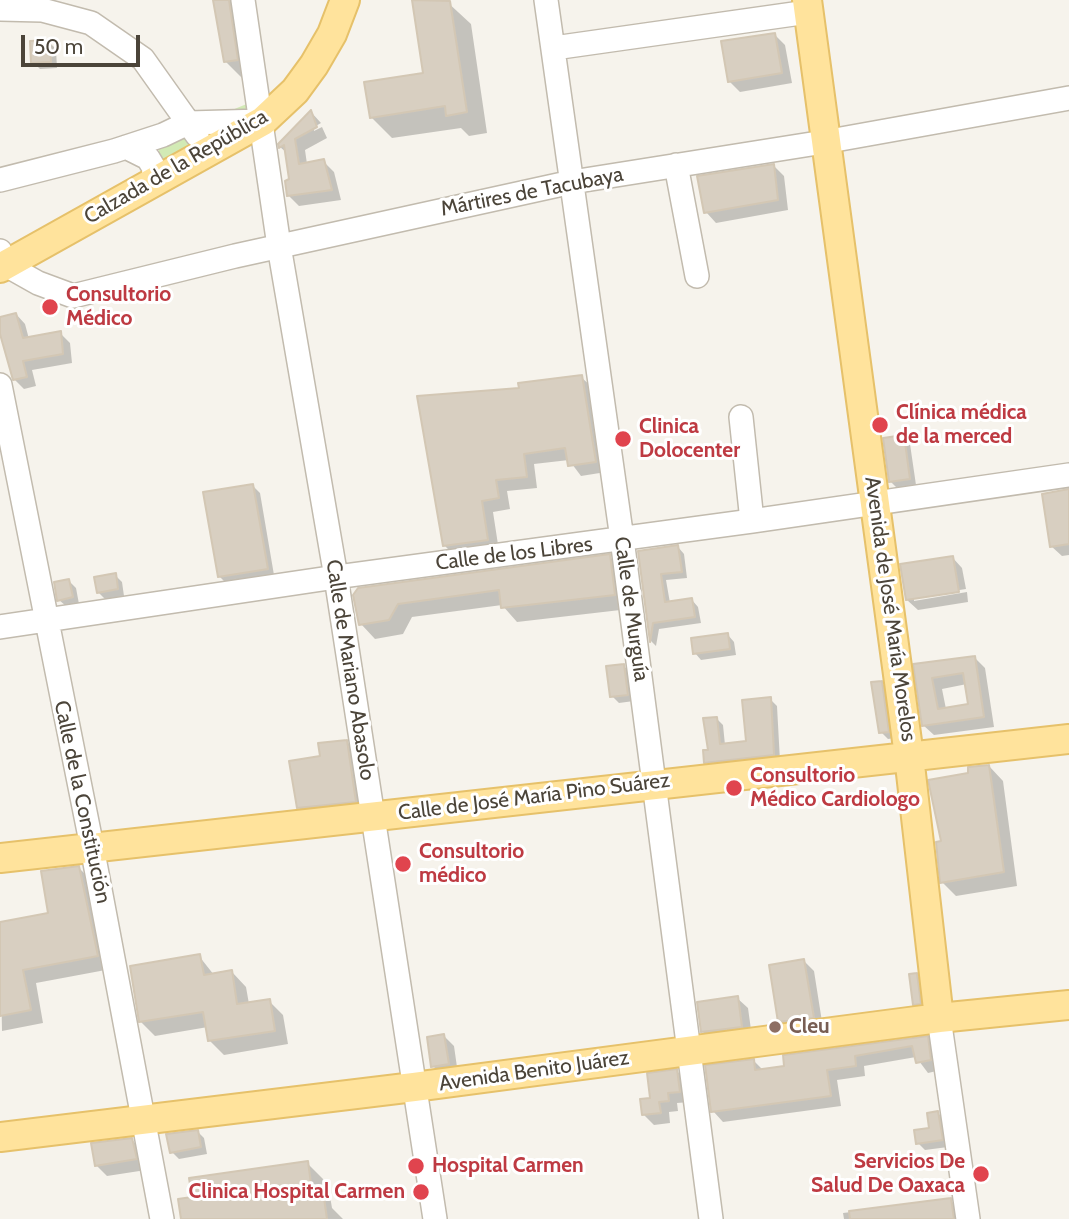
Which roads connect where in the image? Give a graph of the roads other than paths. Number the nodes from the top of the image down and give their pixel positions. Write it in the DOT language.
graph roads {
  1 [pos="243,0"];
  2 [pos="345,0"];
  3 [pos="546,0"];
  4 [pos="807,6"];
  5 [pos="0,9"];
  6 [pos="554,48"];
  7 [pos="1069,98"];
  8 [pos="263,121"];
  9 [pos="188,123"];
  10 [pos="824,142"];
  11 [pos="126,147"];
  12 [pos="209,150"];
  13 [pos="676,165"];
  14 [pos="0,180"];
  15 [pos="153,181"];
  16 [pos="572,181"];
  17 [pos="279,246"];
  18 [pos="2,261"];
  19 [pos="697,276"];
  20 [pos="0,385"];
  21 [pos="741,417"];
  22 [pos="1069,475"];
  23 [pos="876,502"];
  24 [pos="752,522"];
  25 [pos="622,540"];
  26 [pos="336,577"];
  27 [pos="45,621"];
  28 [pos="0,627"];
  29 [pos="1069,739"];
  30 [pos="909,756"];
  31 [pos="654,783"];
  32 [pos="373,816"];
  33 [pos="92,847"];
  34 [pos="0,858"];
  35 [pos="1069,1005"];
  36 [pos="940,1018"];
  37 [pos="690,1049"];
  38 [pos="414,1087"];
  39 [pos="143,1118"];
  40 [pos="0,1137"];
  41 [pos="162,1219"];
  42 [pos="435,1219"];
  43 [pos="711,1219"];
  44 [pos="968,1219"];
  1 -- 8 [label="street, Calle de Mariano Abasolo"];
  2 -- 8 [label="main road, Calzada de la República"];
  3 -- 6 [label="street, Calle de Murguía"];
  4 -- 6 [label="street"];
  4 -- 10 [label="main road, Avenida de José María Morelos"];
  5 -- 9 [label="street"];
  6 -- 16 [label="street, Calle de Murguía"];
  7 -- 10 [label="street, Mártires de Tacubaya"];
  8 -- 9 [label="street"];
  8 -- 12 [label="main road, Calzada de la República"];
  8 -- 17 [label="street, Calle de Mariano Abasolo"];
  9 -- 11 [label="street"];
  9 -- 12 [label="street"];
  10 -- 13 [label="street, Mártires de Tacubaya"];
  10 -- 23 [label="main road, Avenida de José María Morelos"];
  11 -- 14 [label="street"];
  11 -- 15 [label="street"];
  12 -- 15 [label="main road, Calzada de la República"];
  13 -- 16 [label="street, Mártires de Tacubaya"];
  13 -- 19 [label="street"];
  15 -- 18 [label="main road, Calzada de la República"];
  16 -- 17 [label="street, Mártires de Tacubaya"];
  16 -- 25 [label="street, Calle de Murguía"];
  17 -- 18 [label="street, Mártires de Tacubaya"];
  17 -- 26 [label="street, Calle de Mariano Abasolo"];
  20 -- 27 [label="street, Calle de la Constitución"];
  21 -- 24 [label="street"];
  22 -- 23 [label="street, Calle de los Libres"];
  23 -- 24 [label="street, Calle de los Libres"];
  23 -- 30 [label="main road, Avenida de José María Morelos"];
  24 -- 25 [label="street, Calle de los Libres"];
  25 -- 26 [label="street, Calle de los Libres"];
  25 -- 31 [label="street, Calle de Murguía"];
  26 -- 27 [label="street, Calle de los Libres"];
  26 -- 32 [label="street, Calle de Mariano Abasolo"];
  27 -- 28 [label="street, Calle de los Libres"];
  27 -- 33 [label="street, Calle de la Constitución"];
  29 -- 30 [label="main road, Calle de José María Pino Suárez"];
  30 -- 31 [label="main road, Calle de José María Pino Suárez"];
  30 -- 36 [label="main road, Avenida de José María Morelos"];
  31 -- 32 [label="main road, Calle de José María Pino Suárez"];
  31 -- 37 [label="street, Calle de Murguía"];
  32 -- 33 [label="main road, Calle de José María Pino Suárez"];
  32 -- 38 [label="street, Calle de Mariano Abasolo"];
  33 -- 34 [label="main road, Calle de José María Pino Suárez"];
  33 -- 39 [label="street, Calle de la Constitución"];
  35 -- 36 [label="main road, Avenida Benito Juárez"];
  36 -- 37 [label="main road, Avenida Benito Juárez"];
  36 -- 44 [label="street, Avenida de José María Morelos"];
  37 -- 38 [label="main road, Avenida Benito Juárez"];
  37 -- 43 [label="street, Calle de Murguía"];
  38 -- 39 [label="main road, Avenida Benito Juárez"];
  38 -- 42 [label="street, Calle de Mariano Abasolo"];
  39 -- 40 [label="main road, Avenida Benito Juárez"];
  39 -- 41 [label="street, Calle de la Constitución"];
}
